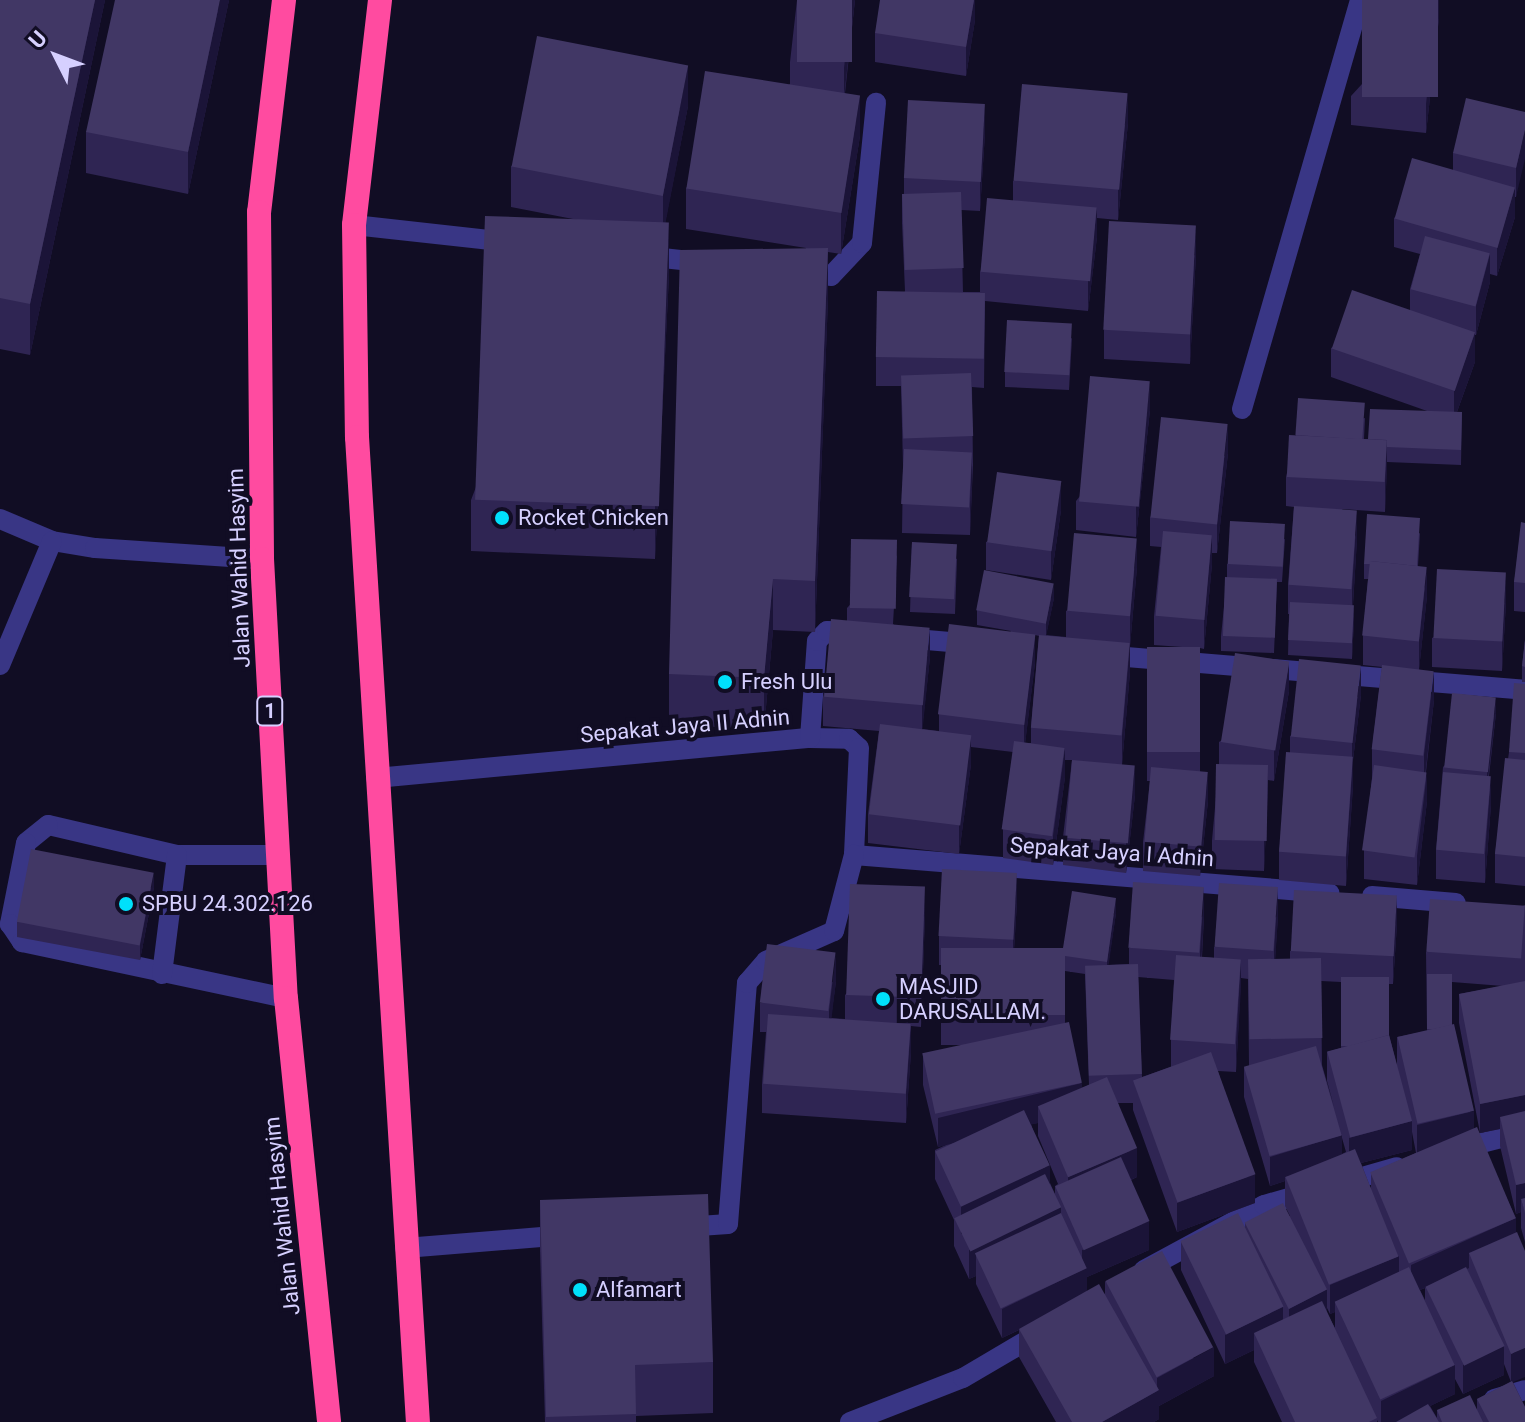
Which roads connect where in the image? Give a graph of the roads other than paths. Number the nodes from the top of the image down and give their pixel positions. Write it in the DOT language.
graph roads {
  1 [pos="284,0"];
  2 [pos="380,0"];
  3 [pos="1360,0"];
  4 [pos="876,103"];
  5 [pos="354,225"];
  6 [pos="529,244"];
  7 [pos="624,254"];
  8 [pos="736,266"];
  9 [pos="783,271"];
  10 [pos="1242,409"];
  11 [pos="0,519"];
  12 [pos="52,541"];
  13 [pos="262,559"];
  14 [pos="1001,646"];
  15 [pos="1080,653"];
  16 [pos="0,665"];
  17 [pos="1525,690"];
  18 [pos="810,738"];
  19 [pos="376,778"];
  20 [pos="177,855"];
  21 [pos="278,855"];
  22 [pos="854,855"];
  23 [pos="1478,904"];
  24 [pos="162,974"];
  25 [pos="286,998"];
  26 [pos="1525,1132"];
  27 [pos="666,1228"];
  28 [pos="589,1233"];
  29 [pos="405,1248"];
  30 [pos="1118,1286"];
  31 [pos="1065,1319"];
  32 [pos="1525,1390"];
  33 [pos="1474,1405"];
  34 [pos="329,1422"];
  35 [pos="418,1422"];
  36 [pos="850,1422"];
  1 -- 13 [label="highway, Jalan Wahid Hasyim / 1"];
  2 -- 5 [label="highway"];
  3 -- 10 [label="street"];
  4 -- 9 [label="street"];
  5 -- 6 [label="street"];
  5 -- 19 [label="highway"];
  7 -- 8 [label="street"];
  11 -- 12 [label="street"];
  12 -- 13 [label="street"];
  12 -- 16 [label="street"];
  13 -- 21 [label="highway, Jalan Wahid Hasyim / 1"];
  14 -- 18 [label="street, Sepakat Jaya II Adnin"];
  15 -- 17 [label="street"];
  18 -- 19 [label="street, Sepakat Jaya II Adnin"];
  18 -- 22 [label="street"];
  19 -- 29 [label="highway"];
  20 -- 21 [label="street"];
  20 -- 24 [label="street"];
  20 -- 24 [label="street"];
  21 -- 25 [label="highway, Jalan Wahid Hasyim / 1"];
  22 -- 23 [label="street, Sepakat Jaya I Adnin"];
  22 -- 27 [label="street"];
  24 -- 25 [label="street"];
  25 -- 34 [label="highway, Jalan Wahid Hasyim / 1"];
  26 -- 30 [label="street"];
  28 -- 29 [label="street"];
  29 -- 35 [label="highway"];
  31 -- 36 [label="street"];
  32 -- 33 [label="street"];
}
